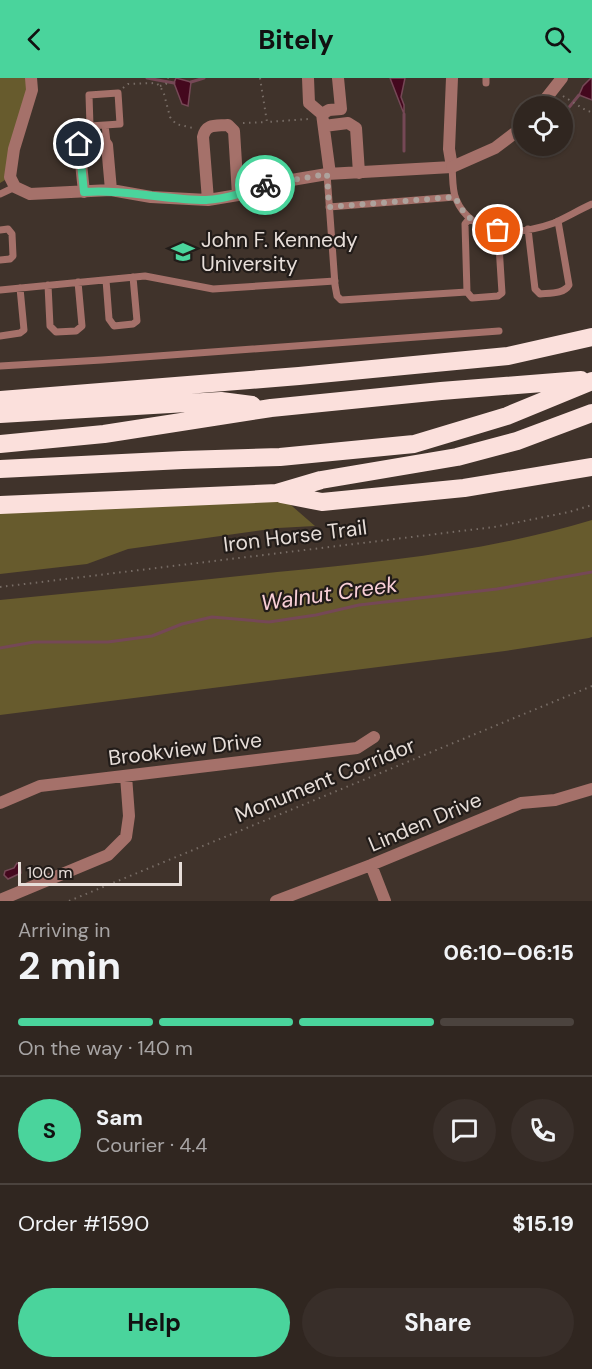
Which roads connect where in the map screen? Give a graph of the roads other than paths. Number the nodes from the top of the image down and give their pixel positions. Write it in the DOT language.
graph roads {
  1 [pos="31,78"];
  2 [pos="308,78"];
  3 [pos="338,78"];
  4 [pos="452,78"];
  5 [pos="562,78"];
  6 [pos="548,96"];
  7 [pos="323,119"];
  8 [pos="105,125"];
  9 [pos="513,134"];
  10 [pos="107,145"];
  11 [pos="452,167"];
  12 [pos="359,173"];
  13 [pos="328,174"];
  14 [pos="15,187"];
  15 [pos="111,190"];
  16 [pos="84,192"];
  17 [pos="0,194"];
  18 [pos="238,195"];
  19 [pos="455,197"];
  20 [pos="208,200"];
  21 [pos="592,204"];
  22 [pos="329,207"];
  23 [pos="469,219"];
  24 [pos="558,221"];
  25 [pos="528,229"];
  26 [pos="0,230"];
  27 [pos="498,230"];
  28 [pos="0,260"];
  29 [pos="133,277"];
  30 [pos="105,280"];
  31 [pos="335,281"];
  32 [pos="78,282"];
  33 [pos="48,285"];
  34 [pos="20,288"];
  35 [pos="0,290"];
  36 [pos="467,292"];
  37 [pos="499,330"];
  38 [pos="0,336"];
  39 [pos="592,337"];
  40 [pos="0,366"];
  41 [pos="592,380"];
  42 [pos="0,400"];
  43 [pos="271,408"];
  44 [pos="592,413"];
  45 [pos="0,414"];
  46 [pos="0,444"];
  47 [pos="592,467"];
  48 [pos="0,469"];
  49 [pos="277,494"];
  50 [pos="0,506"];
  51 [pos="374,737"];
  52 [pos="126,776"];
  53 [pos="592,789"];
  54 [pos="0,803"];
  55 [pos="371,866"];
  56 [pos="0,900"];
  57 [pos="276,901"];
  58 [pos="385,901"];
  1 -- 14 [label="street"];
  2 -- 7 [label="street"];
  3 -- 7 [label="street"];
  4 -- 11 [label="street"];
  5 -- 6 [label="street"];
  7 -- 12 [label="street"];
  7 -- 13 [label="street"];
  8 -- 8 [label="lane"];
  8 -- 10 [label="lane"];
  9 -- 11 [label="street"];
  10 -- 15 [label="street"];
  10 -- 16 [label="street"];
  11 -- 12 [label="street"];
  11 -- 19 [label="lane"];
  12 -- 13 [label="street"];
  13 -- 18 [label="street"];
  13 -- 22 [label="lane"];
  14 -- 16 [label="street"];
  14 -- 17 [label="lane"];
  15 -- 16 [label="street"];
  15 -- 20 [label="street"];
  18 -- 20 [label="street"];
  18 -- 20 [label="street"];
  19 -- 22 [label="lane"];
  19 -- 23 [label="lane"];
  21 -- 24 [label="lane"];
  22 -- 31 [label="lane"];
  23 -- 27 [label="lane"];
  23 -- 36 [label="lane"];
  24 -- 25 [label="lane"];
  24 -- 25 [label="lane"];
  25 -- 27 [label="lane"];
  26 -- 28 [label="lane"];
  27 -- 36 [label="lane"];
  29 -- 30 [label="lane"];
  29 -- 30 [label="lane"];
  29 -- 31 [label="lane"];
  30 -- 32 [label="lane"];
  31 -- 36 [label="lane"];
  32 -- 33 [label="lane"];
  32 -- 33 [label="lane"];
  33 -- 34 [label="lane"];
  34 -- 35 [label="lane"];
  34 -- 38 [label="lane"];
  37 -- 40 [label="lane"];
  39 -- 42 [label="highway"];
  41 -- 43 [label="highway"];
  41 -- 48 [label="highway"];
  43 -- 45 [label="highway"];
  43 -- 46 [label="highway"];
  44 -- 49 [label="highway"];
  47 -- 49 [label="highway"];
  49 -- 50 [label="highway"];
  51 -- 52 [label="street, Brookview Drive"];
  52 -- 54 [label="street, Brookview Drive"];
  52 -- 56 [label="street"];
  53 -- 55 [label="street, Linden Drive"];
  55 -- 57 [label="street, Linden Drive"];
  55 -- 58 [label="street"];
}
